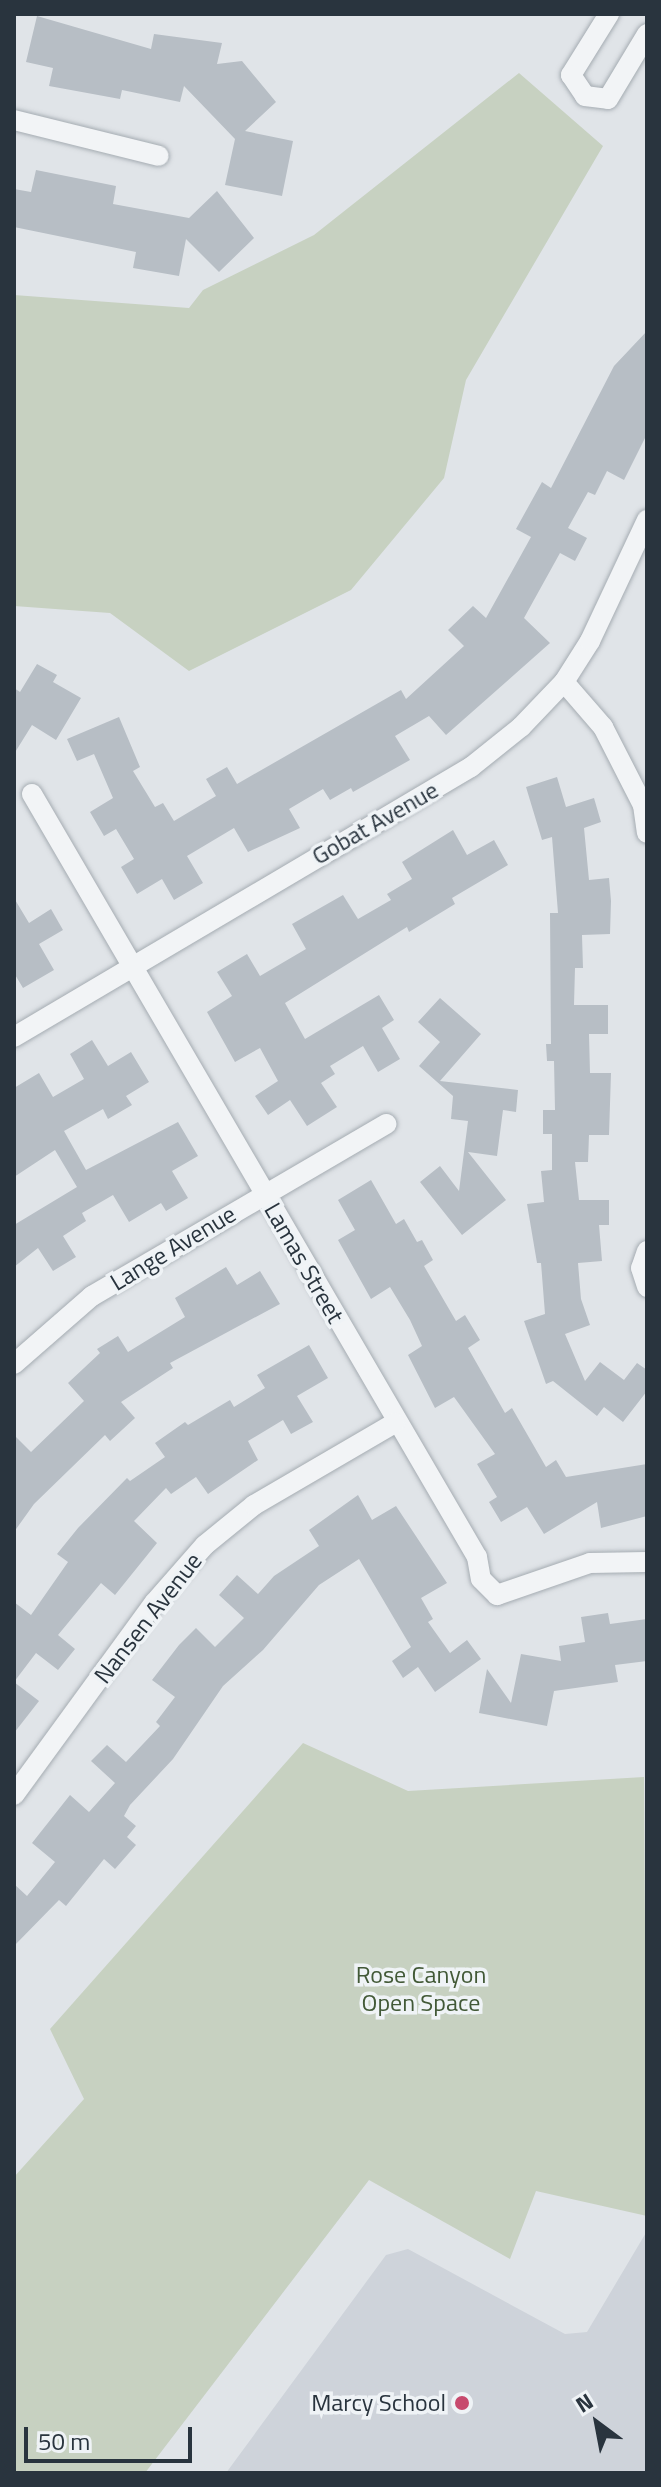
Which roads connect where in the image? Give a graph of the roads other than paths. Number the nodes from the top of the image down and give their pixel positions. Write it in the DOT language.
graph roads {
  1 [pos="609,14"];
  2 [pos="647,34"];
  3 [pos="14,120"];
  4 [pos="159,156"];
  5 [pos="647,520"];
  6 [pos="564,682"];
  7 [pos="32,794"];
  8 [pos="647,833"];
  9 [pos="133,966"];
  10 [pos="14,1037"];
  11 [pos="386,1124"];
  12 [pos="264,1193"];
  13 [pos="647,1251"];
  14 [pos="647,1287"];
  15 [pos="14,1364"];
  16 [pos="395,1423"];
  17 [pos="647,1562"];
  18 [pos="14,1795"];
  1 -- 2 [label="street"];
  3 -- 4 [label="street"];
  5 -- 6 [label="street, Gobat Avenue"];
  6 -- 8 [label="street"];
  6 -- 9 [label="street, Gobat Avenue"];
  7 -- 9 [label="street, Lamas Street"];
  9 -- 10 [label="street, Gobat Avenue"];
  9 -- 12 [label="street, Lamas Street"];
  11 -- 12 [label="street, Lange Avenue"];
  12 -- 15 [label="street, Lange Avenue"];
  12 -- 16 [label="street, Lamas Street"];
  13 -- 14 [label="street"];
  16 -- 17 [label="street, Lamas Street"];
  16 -- 18 [label="street, Nansen Avenue"];
}
